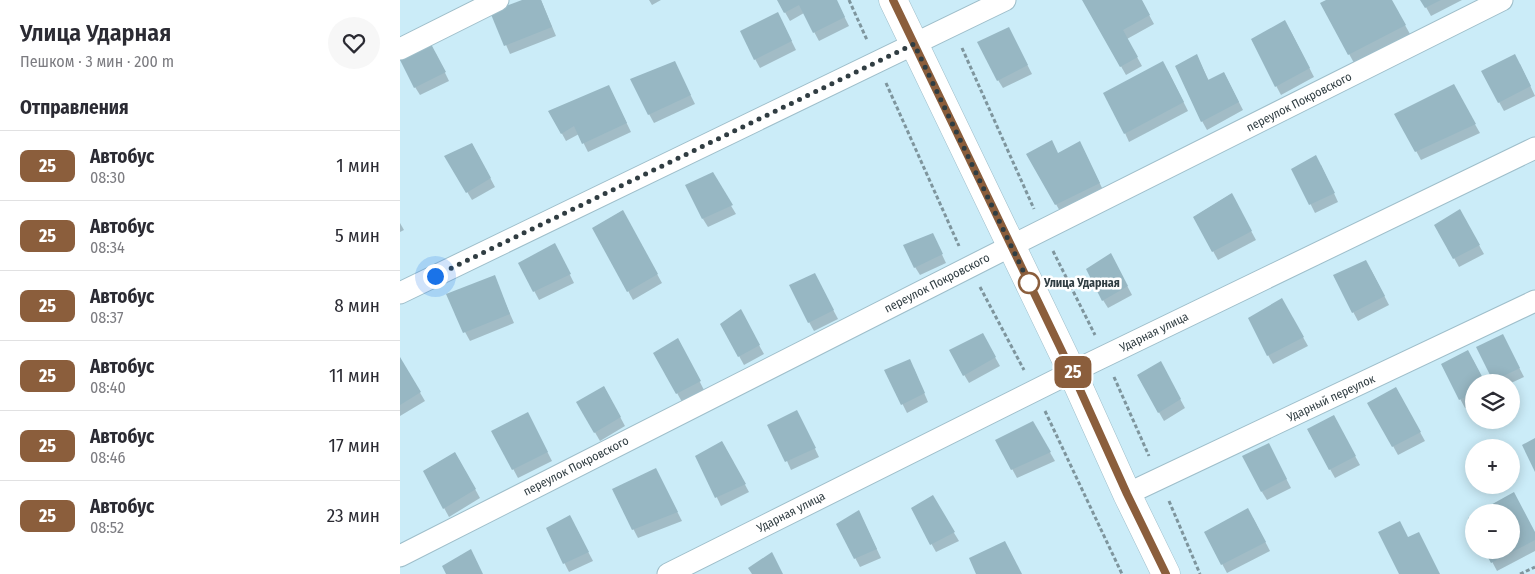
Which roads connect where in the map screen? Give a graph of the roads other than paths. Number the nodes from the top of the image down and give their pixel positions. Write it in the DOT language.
graph roads {
  1 [pos="498,0"];
  2 [pos="893,0"];
  3 [pos="1005,0"];
  4 [pos="1502,0"];
  5 [pos="914,44"];
  6 [pos="400,49"];
  7 [pos="1535,148"];
  8 [pos="1011,246"];
  9 [pos="400,293"];
  10 [pos="1535,301"];
  11 [pos="1072,372"];
  12 [pos="1127,494"];
  13 [pos="400,556"];
  14 [pos="668,574"];
  15 [pos="1166,574"];
  1 -- 6 [label="street"];
  2 -- 5 [label="main road"];
  3 -- 5 [label="street"];
  4 -- 8 [label="street, переулок Покровского"];
  5 -- 8 [label="main road"];
  5 -- 9 [label="street"];
  7 -- 11 [label="street, Ударная улица"];
  8 -- 11 [label="main road"];
  8 -- 13 [label="street, переулок Покровского"];
  10 -- 12 [label="street, Ударный переулок"];
  11 -- 12 [label="main road"];
  11 -- 14 [label="street, Ударная улица"];
  12 -- 15 [label="main road"];
}
